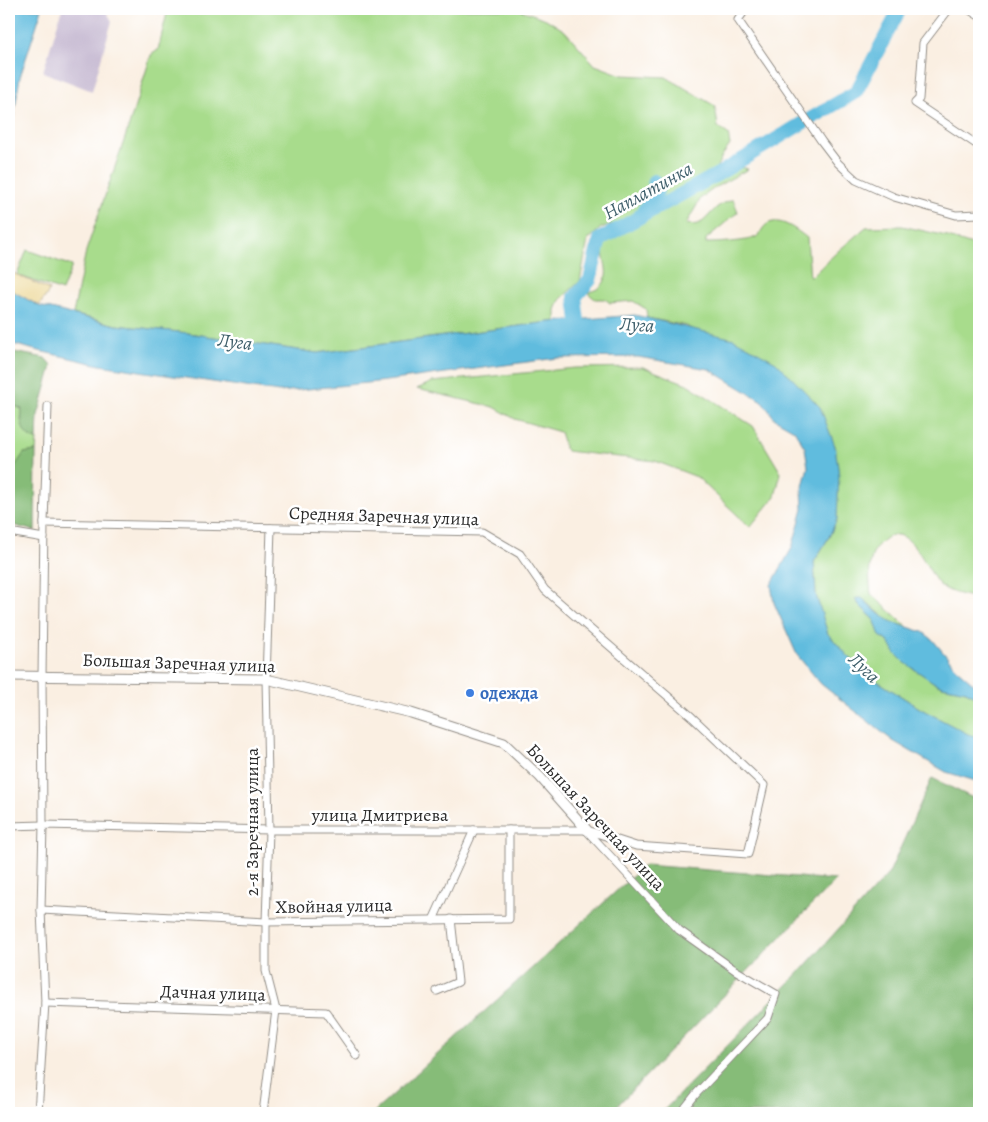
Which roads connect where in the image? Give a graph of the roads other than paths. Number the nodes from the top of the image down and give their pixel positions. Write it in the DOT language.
graph roads {
  1 [pos="746,9"];
  2 [pos="949,9"];
  3 [pos="968,9"];
  4 [pos="979,16"];
  5 [pos="979,146"];
  6 [pos="979,214"];
  7 [pos="48,406"];
  8 [pos="44,523"];
  9 [pos="271,528"];
  10 [pos="9,532"];
  11 [pos="44,538"];
  12 [pos="9,676"];
  13 [pos="42,676"];
  14 [pos="266,679"];
  15 [pos="43,825"];
  16 [pos="9,826"];
  17 [pos="269,830"];
  18 [pos="474,830"];
  19 [pos="509,830"];
  20 [pos="587,830"];
  21 [pos="748,854"];
  22 [pos="41,910"];
  23 [pos="433,920"];
  24 [pos="451,920"];
  25 [pos="266,922"];
  26 [pos="437,991"];
  27 [pos="45,1003"];
  28 [pos="276,1010"];
  29 [pos="357,1056"];
  30 [pos="38,1113"];
  31 [pos="262,1113"];
  32 [pos="681,1113"];
  1 -- 6 [label="street"];
  2 -- 5 [label="street"];
  3 -- 4 [label="street"];
  7 -- 8 [label="street"];
  8 -- 9 [label="street, Средняя Заречная улица"];
  8 -- 11 [label="street"];
  9 -- 14 [label="street, 2-я Заречная улица"];
  9 -- 21 [label="street, Средняя Заречная улица"];
  10 -- 11 [label="street"];
  11 -- 13 [label="street"];
  12 -- 13 [label="street, Большая Заречная улица"];
  13 -- 14 [label="street, Большая Заречная улица"];
  13 -- 15 [label="street"];
  14 -- 17 [label="street, 2-я Заречная улица"];
  14 -- 20 [label="street, Большая Заречная улица"];
  15 -- 16 [label="street, улица Дмитриева"];
  15 -- 17 [label="street, улица Дмитриева"];
  15 -- 22 [label="street"];
  17 -- 18 [label="street, улица Дмитриева"];
  17 -- 25 [label="street, 2-я Заречная улица"];
  18 -- 19 [label="street, улица Дмитриева"];
  18 -- 23 [label="street"];
  19 -- 20 [label="street, улица Дмитриева"];
  19 -- 24 [label="street, Хвойная улица"];
  20 -- 21 [label="street, улица Дмитриева"];
  20 -- 32 [label="street, Большая Заречная улица"];
  22 -- 25 [label="street, Хвойная улица"];
  22 -- 27 [label="street"];
  23 -- 24 [label="street, Хвойная улица"];
  23 -- 25 [label="street, Хвойная улица"];
  24 -- 26 [label="street"];
  25 -- 28 [label="street, 2-я Заречная улица"];
  27 -- 28 [label="street, Дачная улица"];
  27 -- 30 [label="street"];
  28 -- 29 [label="street, Дачная улица"];
  28 -- 31 [label="street, 2-я Заречная улица"];
}
